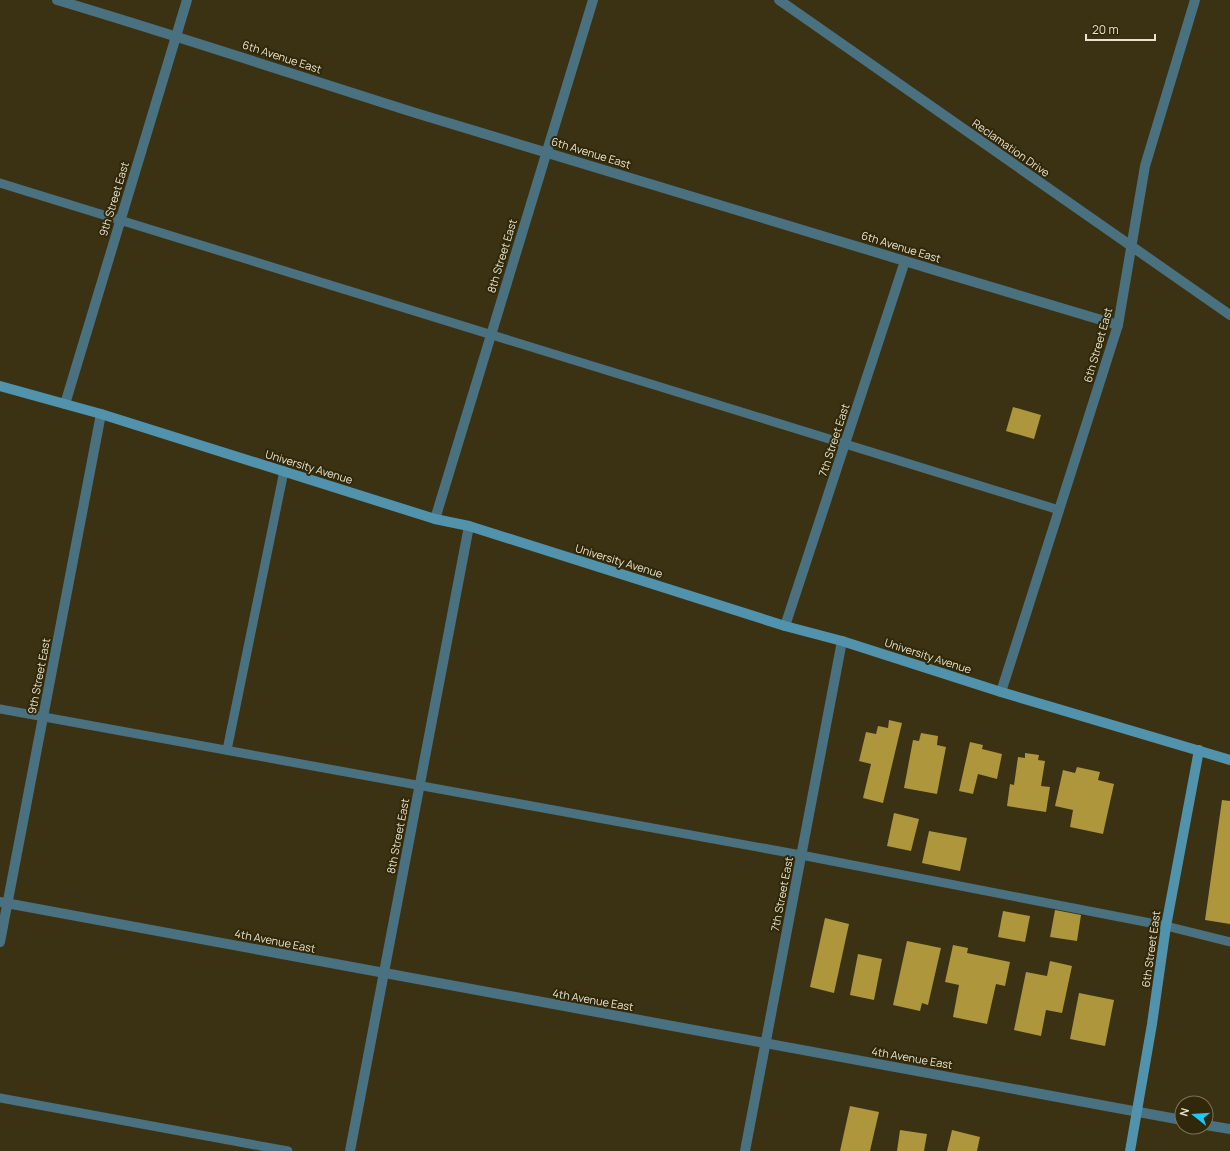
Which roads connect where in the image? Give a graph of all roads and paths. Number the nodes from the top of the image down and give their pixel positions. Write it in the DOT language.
graph roads {
  1 [pos="57,0"];
  2 [pos="187,0"];
  3 [pos="593,0"];
  4 [pos="778,0"];
  5 [pos="1195,0"];
  6 [pos="176,36"];
  7 [pos="546,152"];
  8 [pos="0,183"];
  9 [pos="120,220"];
  10 [pos="1132,247"];
  11 [pos="905,261"];
  12 [pos="1230,315"];
  13 [pos="1118,325"];
  14 [pos="491,334"];
  15 [pos="0,386"];
  16 [pos="65,404"];
  17 [pos="101,414"];
  18 [pos="845,444"];
  19 [pos="284,471"];
  20 [pos="1060,510"];
  21 [pos="435,518"];
  22 [pos="469,526"];
  23 [pos="785,626"];
  24 [pos="842,641"];
  25 [pos="1002,692"];
  26 [pos="0,709"];
  27 [pos="43,717"];
  28 [pos="227,750"];
  29 [pos="1199,750"];
  30 [pos="1230,760"];
  31 [pos="420,785"];
  32 [pos="801,856"];
  33 [pos="4,903"];
  34 [pos="1166,926"];
  35 [pos="0,942"];
  36 [pos="1230,942"];
  37 [pos="384,973"];
  38 [pos="766,1044"];
  39 [pos="0,1098"];
  40 [pos="1137,1112"];
  41 [pos="1174,1119"];
  42 [pos="1214,1126"];
  43 [pos="1230,1129"];
  44 [pos="288,1151"];
  45 [pos="350,1151"];
  46 [pos="745,1151"];
  47 [pos="1130,1151"];
  1 -- 6 [label="street, 6th Avenue East"];
  2 -- 6 [label="street, 9th Street East"];
  3 -- 7 [label="street, 8th Street East"];
  4 -- 10 [label="street, Reclamation Drive"];
  5 -- 10 [label="street, 6th Street East"];
  6 -- 7 [label="street, 6th Avenue East"];
  6 -- 9 [label="street, 9th Street East"];
  7 -- 11 [label="street, 6th Avenue East"];
  7 -- 14 [label="street, 8th Street East"];
  8 -- 9 [label="lane"];
  9 -- 14 [label="lane"];
  9 -- 16 [label="street, 9th Street East"];
  10 -- 12 [label="street, Reclamation Drive"];
  10 -- 13 [label="street, 6th Street East"];
  11 -- 13 [label="street, 6th Avenue East"];
  11 -- 18 [label="street, 7th Street East"];
  13 -- 20 [label="street, 6th Street East"];
  14 -- 18 [label="lane"];
  14 -- 21 [label="street, 8th Street East"];
  15 -- 16 [label="street, University Avenue"];
  16 -- 17 [label="street, University Avenue"];
  17 -- 19 [label="street, University Avenue"];
  17 -- 27 [label="street, 9th Street East"];
  18 -- 20 [label="lane"];
  18 -- 23 [label="street, 7th Street East"];
  19 -- 21 [label="street, University Avenue"];
  19 -- 28 [label="lane"];
  20 -- 25 [label="street, 6th Street East"];
  21 -- 22 [label="street, University Avenue"];
  22 -- 23 [label="street, University Avenue"];
  22 -- 31 [label="street, 8th Street East"];
  23 -- 24 [label="street, University Avenue"];
  24 -- 25 [label="street, University Avenue"];
  24 -- 32 [label="street, 7th Street East"];
  25 -- 29 [label="street, University Avenue"];
  26 -- 27 [label="lane"];
  27 -- 28 [label="lane"];
  27 -- 33 [label="street, 9th Street East"];
  28 -- 31 [label="lane"];
  29 -- 30 [label="street, University Avenue"];
  29 -- 34 [label="street, 6th Street East"];
  31 -- 32 [label="lane"];
  31 -- 37 [label="street, 8th Street East"];
  32 -- 34 [label="lane"];
  32 -- 38 [label="street, 7th Street East"];
  33 -- 35 [label="street, 9th Street East"];
  33 -- 37 [label="street, 4th Avenue East"];
  34 -- 36 [label="lane"];
  34 -- 40 [label="street, 6th Street East"];
  37 -- 38 [label="street, 4th Avenue East"];
  37 -- 45 [label="street, 8th Street East"];
  38 -- 40 [label="street, 4th Avenue East"];
  38 -- 46 [label="street, 7th Street East"];
  39 -- 44 [label="lane"];
  40 -- 41 [label="street, 4th Avenue East"];
  40 -- 47 [label="street, 6th Street East"];
  42 -- 43 [label="street"];
}
